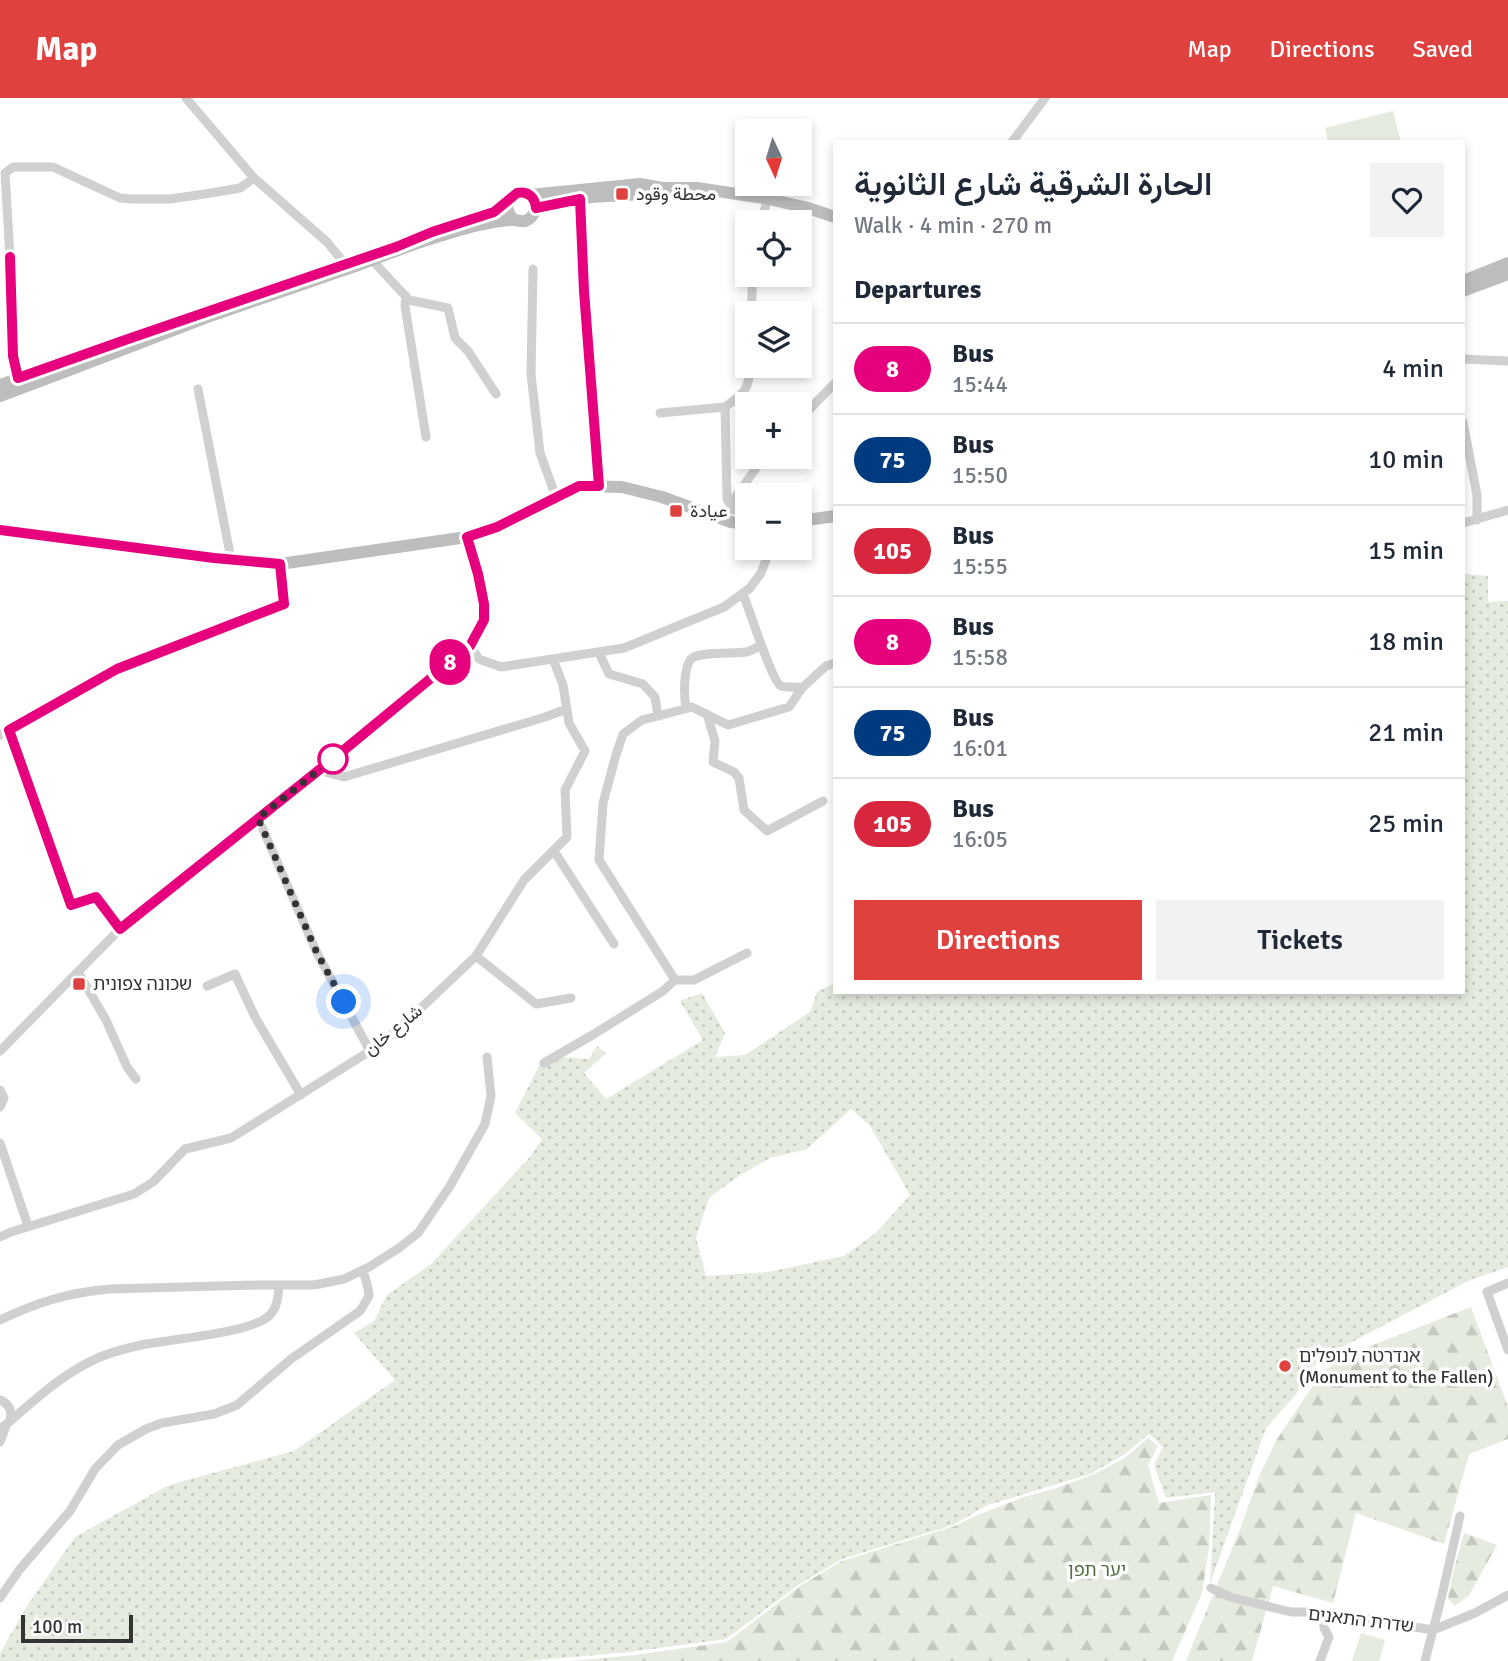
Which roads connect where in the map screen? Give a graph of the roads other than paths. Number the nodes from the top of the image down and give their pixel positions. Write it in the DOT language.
graph roads {
  1 [pos="186,98"];
  2 [pos="1045,98"];
  3 [pos="1014,140"];
  4 [pos="254,178"];
  5 [pos="662,188"];
  6 [pos="530,195"];
  7 [pos="580,199"];
  8 [pos="767,199"];
  9 [pos="507,202"];
  10 [pos="536,208"];
  11 [pos="765,210"];
  12 [pos="4,216"];
  13 [pos="833,216"];
  14 [pos="513,219"];
  15 [pos="372,260"];
  16 [pos="345,264"];
  17 [pos="1508,264"];
  18 [pos="533,269"];
  19 [pos="1508,274"];
  20 [pos="1465,280"];
  21 [pos="1465,290"];
  22 [pos="406,296"];
  23 [pos="1465,359"];
  24 [pos="1508,361"];
  25 [pos="18,378"];
  26 [pos="750,378"];
  27 [pos="0,385"];
  28 [pos="833,385"];
  29 [pos="198,390"];
  30 [pos="496,394"];
  31 [pos="0,396"];
  32 [pos="725,407"];
  33 [pos="812,407"];
  34 [pos="660,413"];
  35 [pos="1465,433"];
  36 [pos="426,437"];
  37 [pos="755,469"];
  38 [pos="599,486"];
  39 [pos="556,497"];
  40 [pos="1508,510"];
  41 [pos="732,516"];
  42 [pos="833,516"];
  43 [pos="735,518"];
  44 [pos="812,519"];
  45 [pos="1477,520"];
  46 [pos="1465,523"];
  47 [pos="0,530"];
  48 [pos="467,537"];
  49 [pos="232,559"];
  50 [pos="765,560"];
  51 [pos="280,564"];
  52 [pos="743,594"];
  53 [pos="761,645"];
  54 [pos="470,646"];
  55 [pos="599,653"];
  56 [pos="552,659"];
  57 [pos="833,664"];
  58 [pos="802,688"];
  59 [pos="686,708"];
  60 [pos="567,709"];
  61 [pos="707,714"];
  62 [pos="658,716"];
  63 [pos="9,730"];
  64 [pos="0,735"];
  65 [pos="318,770"];
  66 [pos="823,800"];
  67 [pos="258,818"];
  68 [pos="554,851"];
  69 [pos="120,929"];
  70 [pos="614,944"];
  71 [pos="747,953"];
  72 [pos="476,956"];
  73 [pos="78,972"];
  74 [pos="675,980"];
  75 [pos="208,986"];
  76 [pos="570,998"];
  77 [pos="0,1051"];
  78 [pos="370,1051"];
  79 [pos="487,1057"];
  80 [pos="544,1063"];
  81 [pos="136,1079"];
  82 [pos="0,1090"];
  83 [pos="301,1095"];
  84 [pos="0,1107"];
  85 [pos="0,1143"];
  86 [pos="28,1226"];
  87 [pos="0,1237"];
  88 [pos="363,1270"];
  89 [pos="1508,1283"];
  90 [pos="279,1285"];
  91 [pos="0,1320"];
  92 [pos="1508,1350"];
  93 [pos="4,1403"];
  94 [pos="31,1403"];
  95 [pos="5,1426"];
  96 [pos="0,1442"];
  97 [pos="1460,1516"];
  98 [pos="1210,1588"];
  99 [pos="1508,1595"];
  100 [pos="0,1598"];
  101 [pos="1323,1612"];
  102 [pos="1433,1630"];
  103 [pos="1320,1661"];
  104 [pos="1425,1661"];
  1 -- 4 [label="street"];
  2 -- 3 [label="street"];
  4 -- 12 [label="street"];
  4 -- 16 [label="street"];
  5 -- 6 [label="street"];
  5 -- 7 [label="street"];
  5 -- 8 [label="street"];
  6 -- 9 [label="street"];
  6 -- 10 [label="street"];
  7 -- 10 [label="street"];
  7 -- 38 [label="street"];
  8 -- 11 [label="street"];
  8 -- 13 [label="street"];
  9 -- 14 [label="street"];
  9 -- 16 [label="street"];
  10 -- 14 [label="street"];
  12 -- 25 [label="street"];
  14 -- 15 [label="street"];
  15 -- 22 [label="street"];
  15 -- 31 [label="street"];
  16 -- 25 [label="street"];
  17 -- 20 [label="street"];
  18 -- 39 [label="street"];
  19 -- 21 [label="street"];
  22 -- 30 [label="street"];
  22 -- 36 [label="street"];
  23 -- 24 [label="street"];
  25 -- 27 [label="street"];
  26 -- 32 [label="street"];
  28 -- 33 [label="street"];
  29 -- 49 [label="street"];
  32 -- 34 [label="street"];
  32 -- 41 [label="street"];
  35 -- 45 [label="street"];
  37 -- 41 [label="street"];
  38 -- 39 [label="street"];
  38 -- 41 [label="street"];
  39 -- 48 [label="street"];
  40 -- 45 [label="street"];
  41 -- 43 [label="street"];
  42 -- 44 [label="street"];
  45 -- 46 [label="street"];
  47 -- 49 [label="street"];
  48 -- 51 [label="street"];
  48 -- 54 [label="street"];
  49 -- 51 [label="street"];
  50 -- 52 [label="street"];
  51 -- 63 [label="street"];
  52 -- 53 [label="street"];
  52 -- 55 [label="street"];
  53 -- 58 [label="street"];
  53 -- 59 [label="street"];
  54 -- 56 [label="street"];
  54 -- 65 [label="street"];
  55 -- 56 [label="street"];
  55 -- 62 [label="street"];
  56 -- 60 [label="street, شارع خان"];
  57 -- 58 [label="street"];
  58 -- 61 [label="street"];
  59 -- 61 [label="street"];
  59 -- 62 [label="street"];
  60 -- 65 [label="street"];
  60 -- 68 [label="street, شارع خان"];
  61 -- 66 [label="street"];
  62 -- 74 [label="street"];
  63 -- 64 [label="street"];
  63 -- 69 [label="street"];
  65 -- 67 [label="street"];
  67 -- 69 [label="street"];
  67 -- 78 [label="street"];
  68 -- 70 [label="street"];
  68 -- 72 [label="street, شارع خان"];
  69 -- 73 [label="street"];
  71 -- 74 [label="street"];
  72 -- 76 [label="street"];
  72 -- 78 [label="street, شارع خان"];
  73 -- 77 [label="street"];
  73 -- 81 [label="street"];
  74 -- 80 [label="street"];
  75 -- 83 [label="street"];
  78 -- 83 [label="street, شارع خان"];
  79 -- 88 [label="street"];
  82 -- 84 [label="street"];
  83 -- 86 [label="street, شارع خان"];
  85 -- 86 [label="street"];
  86 -- 87 [label="street, شارع خان"];
  88 -- 90 [label="street"];
  88 -- 100 [label="street"];
  89 -- 92 [label="street"];
  90 -- 91 [label="street"];
  90 -- 94 [label="street"];
  93 -- 94 [label="street"];
  93 -- 95 [label="street"];
  94 -- 95 [label="street"];
  95 -- 96 [label="street"];
  97 -- 102 [label="street"];
  98 -- 101 [label="street, שדרת התאנים"];
  99 -- 102 [label="street, שדרת התאנים"];
  101 -- 102 [label="street, שדרת התאנים"];
  101 -- 103 [label="street"];
  102 -- 104 [label="street"];
}
